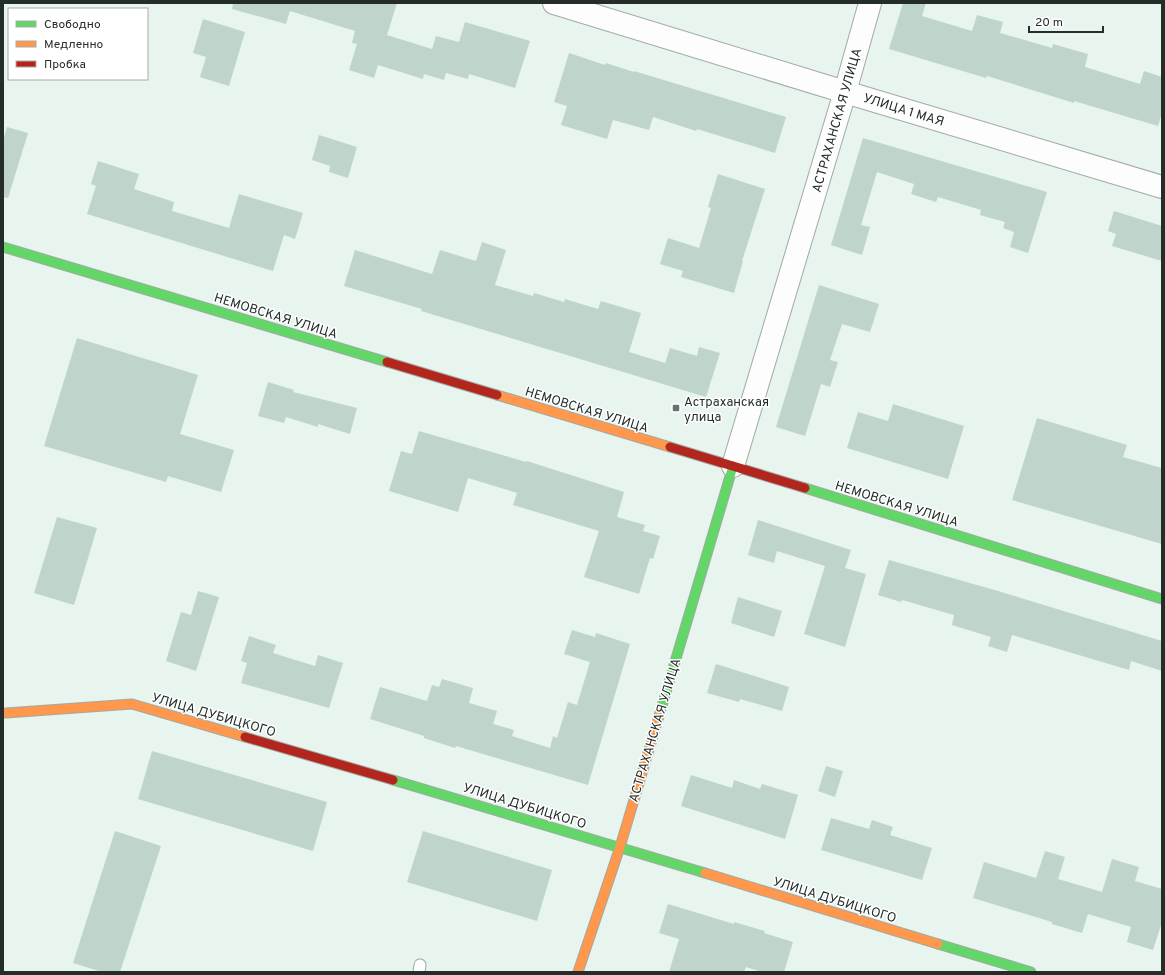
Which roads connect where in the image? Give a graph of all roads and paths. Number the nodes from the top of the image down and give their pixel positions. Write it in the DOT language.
graph roads {
  1 [pos="554,3"];
  2 [pos="870,3"];
  3 [pos="845,92"];
  4 [pos="1162,187"];
  5 [pos="3,247"];
  6 [pos="733,466"];
  7 [pos="1162,599"];
  8 [pos="6,713"];
  9 [pos="620,847"];
  10 [pos="578,972"];
  11 [pos="1031,972"];
  1 -- 3 [label="street, УЛИЦА 1 МАЯ"];
  2 -- 3 [label="street, АСТРАХАНСКАЯ УЛИЦА"];
  3 -- 4 [label="street, УЛИЦА 1 МАЯ"];
  3 -- 6 [label="street, АСТРАХАНСКАЯ УЛИЦА"];
  5 -- 6 [label="street, НЕМОВСКАЯ УЛИЦА"];
  6 -- 7 [label="street, НЕМОВСКАЯ УЛИЦА"];
  6 -- 9 [label="street, АСТРАХАНСКАЯ УЛИЦА"];
  8 -- 9 [label="street, УЛИЦА ДУБИЦКОГО"];
  9 -- 10 [label="street, АСТРАХАНСКАЯ УЛИЦА"];
  9 -- 11 [label="street, УЛИЦА ДУБИЦКОГО"];
}
